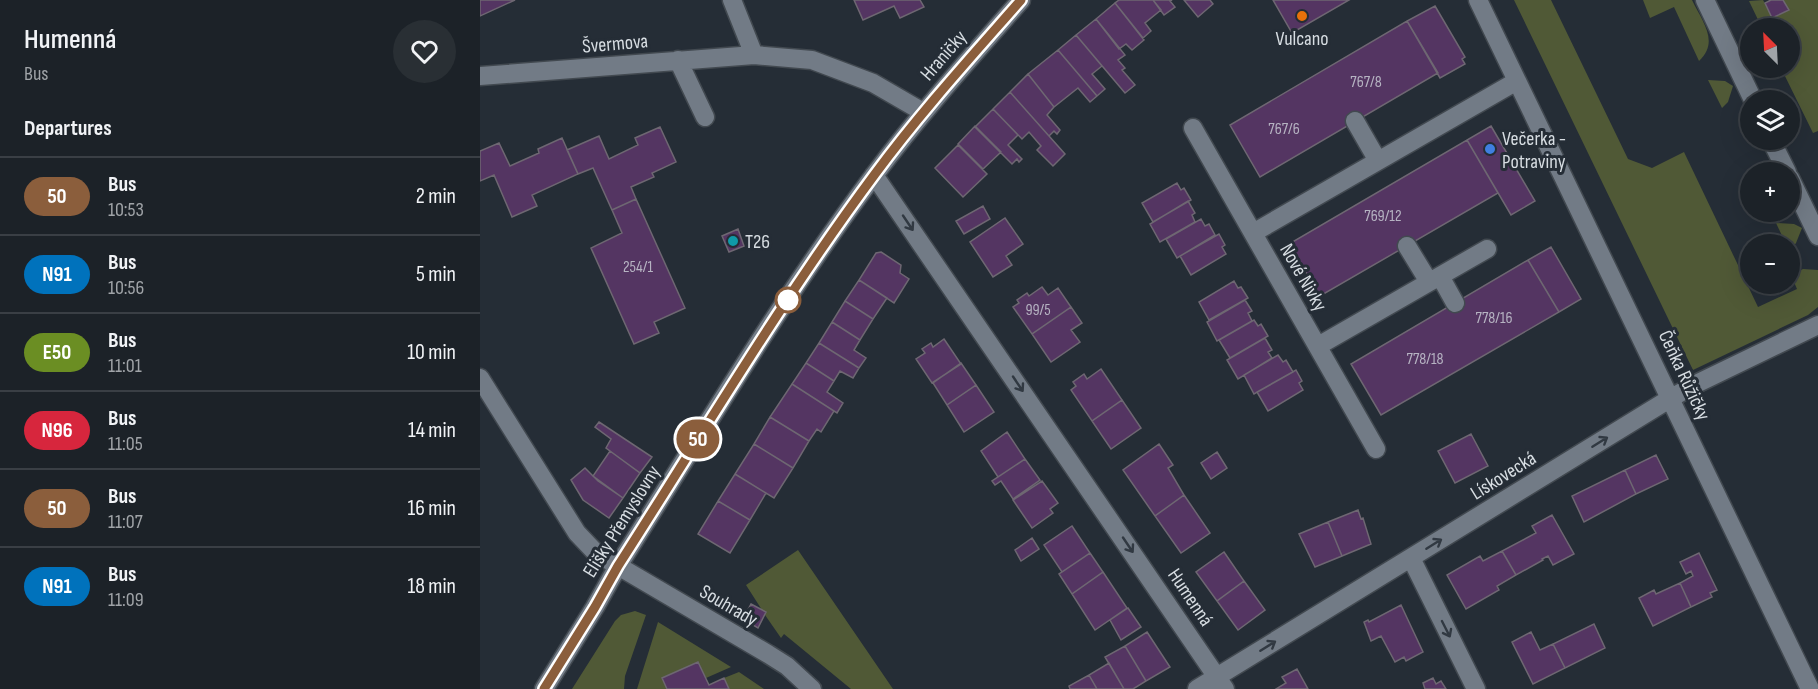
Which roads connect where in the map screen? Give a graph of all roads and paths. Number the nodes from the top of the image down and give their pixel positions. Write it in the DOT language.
graph roads {
  1 [pos="732,0"];
  2 [pos="1021,0"];
  3 [pos="1478,0"];
  4 [pos="1705,0"];
  5 [pos="754,55"];
  6 [pos="678,60"];
  7 [pos="480,76"];
  8 [pos="1517,81"];
  9 [pos="1748,90"];
  10 [pos="923,112"];
  11 [pos="705,117"];
  12 [pos="1355,121"];
  13 [pos="1193,128"];
  14 [pos="1378,161"];
  15 [pos="874,175"];
  16 [pos="1800,199"];
  17 [pos="1253,233"];
  18 [pos="1818,236"];
  19 [pos="1407,246"];
  20 [pos="1487,249"];
  21 [pos="1434,279"];
  22 [pos="1455,303"];
  23 [pos="1818,325"];
  24 [pos="1318,346"];
  25 [pos="480,378"];
  26 [pos="1671,398"];
  27 [pos="1376,449"];
  28 [pos="1411,558"];
  29 [pos="618,566"];
  30 [pos="1222,683"];
  31 [pos="544,689"];
  32 [pos="812,689"];
  33 [pos="1197,689"];
  34 [pos="1476,689"];
  35 [pos="1809,689"];
  1 -- 5 [label="street"];
  2 -- 10 [label="street, Hraničky"];
  3 -- 8 [label="street, Čeňka Růžičky"];
  4 -- 9 [label="street"];
  5 -- 6 [label="street, Švermova"];
  5 -- 10 [label="street, Švermova"];
  6 -- 7 [label="street, Švermova"];
  6 -- 11 [label="street"];
  8 -- 14 [label="street"];
  8 -- 26 [label="street, Čeňka Růžičky"];
  10 -- 15 [label="street, Elišky Přemyslovny"];
  12 -- 14 [label="street"];
  13 -- 17 [label="street, Nové Nivky"];
  14 -- 17 [label="street"];
  15 -- 29 [label="street, Elišky Přemyslovny"];
  15 -- 30 [label="street, Humenná, one-way"];
  16 -- 18 [label="street"];
  17 -- 24 [label="street, Nové Nivky"];
  19 -- 21 [label="street"];
  20 -- 21 [label="street"];
  21 -- 22 [label="street"];
  21 -- 24 [label="street"];
  23 -- 26 [label="street, Lískovecká"];
  24 -- 27 [label="street, Nové Nivky"];
  25 -- 29 [label="street"];
  28 -- 26 [label="street, Lískovecká, one-way"];
  26 -- 35 [label="street, Čeňka Růžičky"];
  30 -- 28 [label="street, Lískovecká, one-way"];
  28 -- 34 [label="street, one-way"];
  29 -- 31 [label="street, Elišky Přemyslovny"];
  29 -- 32 [label="street, Souhrady"];
  30 -- 33 [label="street, Lískovecká"];
}
